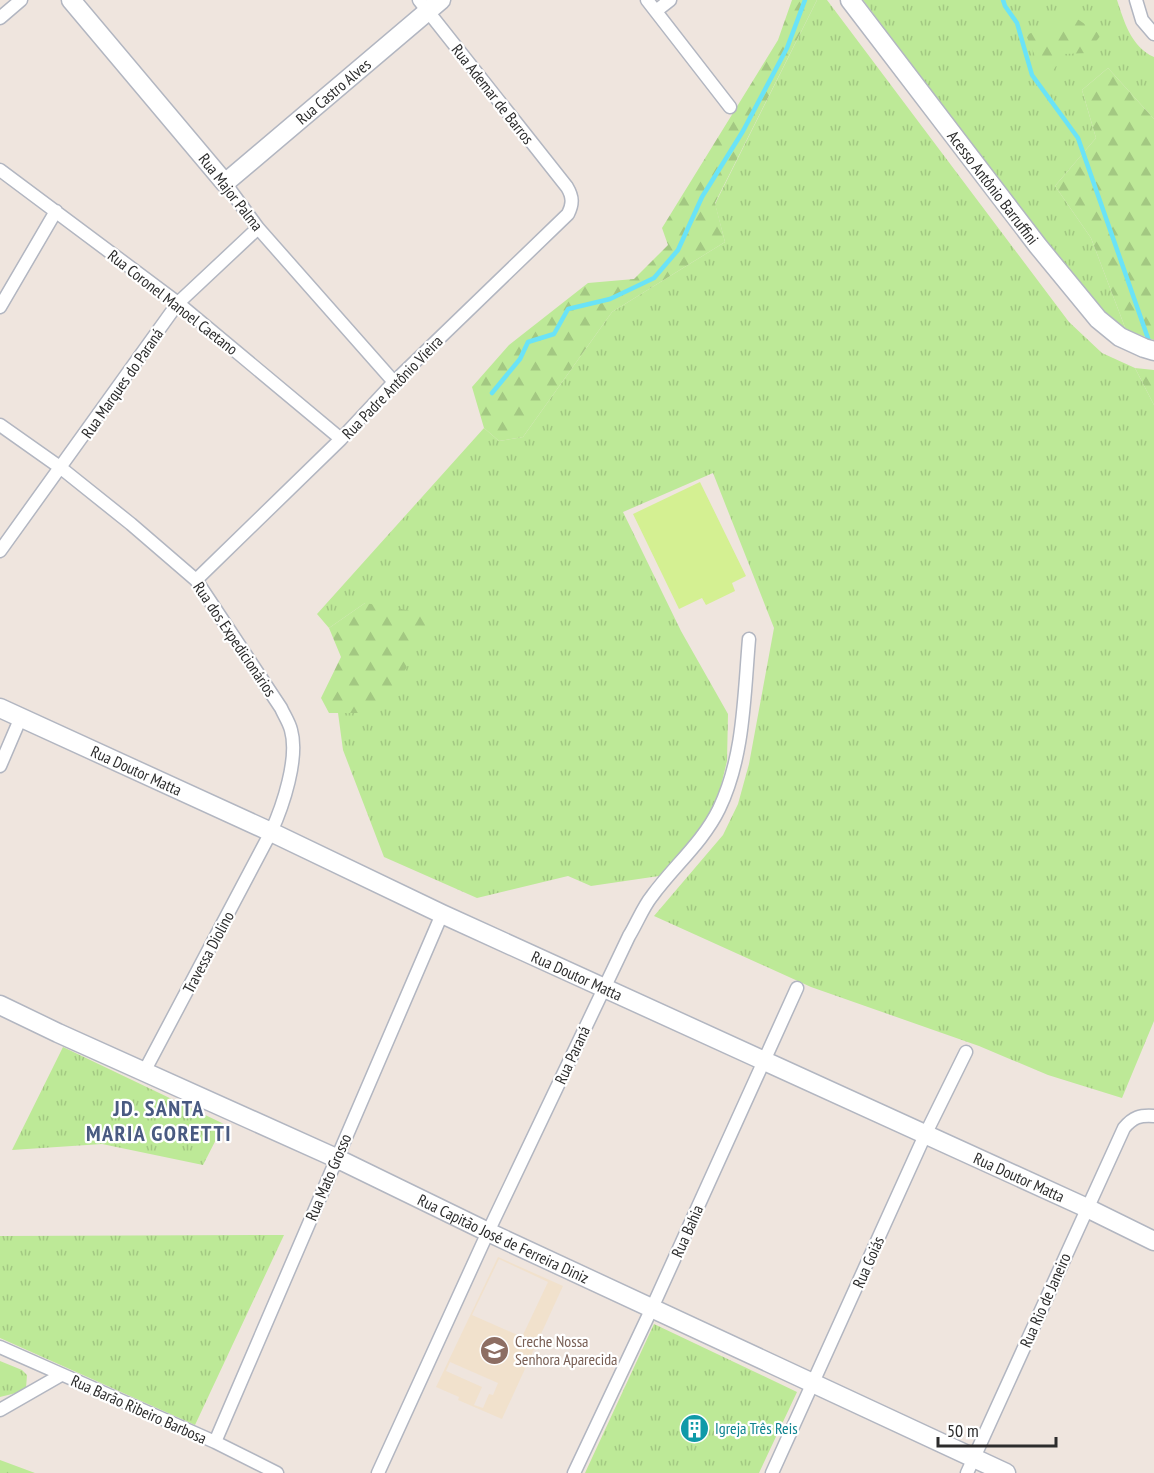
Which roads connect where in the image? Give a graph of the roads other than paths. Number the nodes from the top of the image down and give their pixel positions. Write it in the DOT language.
graph roads {
  1 [pos="21,0"];
  2 [pos="71,0"];
  3 [pos="647,0"];
  4 [pos="670,0"];
  5 [pos="850,0"];
  6 [pos="1136,0"];
  7 [pos="430,4"];
  8 [pos="656,11"];
  9 [pos="0,18"];
  10 [pos="1154,34"];
  11 [pos="730,107"];
  12 [pos="0,170"];
  13 [pos="225,183"];
  14 [pos="567,187"];
  15 [pos="56,211"];
  16 [pos="258,228"];
  17 [pos="178,303"];
  18 [pos="0,307"];
  19 [pos="1154,351"];
  20 [pos="394,382"];
  21 [pos="0,425"];
  22 [pos="341,439"];
  23 [pos="61,468"];
  24 [pos="0,551"];
  25 [pos="196,580"];
  26 [pos="749,639"];
  27 [pos="0,708"];
  28 [pos="21,717"];
  29 [pos="0,766"];
  30 [pos="272,832"];
  31 [pos="442,914"];
  32 [pos="604,987"];
  33 [pos="797,988"];
  34 [pos="0,1005"];
  35 [pos="966,1052"];
  36 [pos="764,1061"];
  37 [pos="144,1072"];
  38 [pos="1154,1116"];
  39 [pos="925,1135"];
  40 [pos="336,1158"];
  41 [pos="1087,1208"];
  42 [pos="488,1232"];
  43 [pos="1154,1241"];
  44 [pos="652,1308"];
  45 [pos="0,1347"];
  46 [pos="62,1375"];
  47 [pos="814,1385"];
  48 [pos="0,1410"];
  49 [pos="215,1442"];
  50 [pos="970,1466"];
  51 [pos="277,1473"];
  52 [pos="378,1473"];
  53 [pos="574,1473"];
  54 [pos="772,1473"];
  55 [pos="1006,1473"];
  1 -- 9 [label="street"];
  2 -- 13 [label="street, Rua Major Palma"];
  3 -- 8 [label="street"];
  4 -- 8 [label="street"];
  5 -- 19 [label="street, Acesso Antônio Barruffini"];
  6 -- 10 [label="street"];
  7 -- 13 [label="street, Rua Castro Alves"];
  7 -- 14 [label="street, Rua Ademar de Barros"];
  8 -- 11 [label="street"];
  12 -- 15 [label="street, Rua Coronel Manoel Caetano"];
  13 -- 16 [label="street, Rua Major Palma"];
  14 -- 20 [label="street, Rua Padre Antônio Vieira"];
  15 -- 17 [label="street, Rua Coronel Manoel Caetano"];
  15 -- 18 [label="street"];
  16 -- 17 [label="street, Rua Marques do Paraná"];
  16 -- 20 [label="street, Rua Major Palma"];
  17 -- 22 [label="street, Rua Coronel Manoel Caetano"];
  17 -- 23 [label="street, Rua Marques do Paraná"];
  20 -- 22 [label="street, Rua Padre Antônio Vieira"];
  21 -- 23 [label="street, Rua dos Expedicionários"];
  22 -- 25 [label="street, Rua Padre Antônio Vieira"];
  23 -- 24 [label="street, Rua Marques do Paraná"];
  23 -- 25 [label="street, Rua dos Expedicionários"];
  25 -- 30 [label="street, Rua dos Expedicionários"];
  26 -- 32 [label="street, Rua Paraná"];
  27 -- 28 [label="street, Rua Doutor Matta"];
  28 -- 29 [label="street"];
  28 -- 30 [label="street, Rua Doutor Matta"];
  30 -- 31 [label="street, Rua Doutor Matta"];
  30 -- 37 [label="street, Travessa Diolino"];
  31 -- 32 [label="street, Rua Doutor Matta"];
  31 -- 40 [label="street, Rua Mato Grosso"];
  32 -- 36 [label="street, Rua Doutor Matta"];
  32 -- 42 [label="street, Rua Paraná"];
  33 -- 36 [label="street, Rua Bahia"];
  34 -- 37 [label="street, Rua Capitão José de Ferreira Diniz"];
  35 -- 39 [label="street, Rua Goiás"];
  36 -- 39 [label="street, Rua Doutor Matta"];
  36 -- 44 [label="street, Rua Bahia"];
  37 -- 40 [label="street, Rua Capitão José de Ferreira Diniz"];
  38 -- 41 [label="street, Rua Rio de Janeiro"];
  39 -- 41 [label="street, Rua Doutor Matta"];
  39 -- 47 [label="street, Rua Goiás"];
  40 -- 42 [label="street, Rua Capitão José de Ferreira Diniz"];
  40 -- 49 [label="street, Rua Mato Grosso"];
  41 -- 43 [label="street, Rua Doutor Matta"];
  41 -- 50 [label="street, Rua Rio de Janeiro"];
  42 -- 44 [label="street, Rua Capitão José de Ferreira Diniz"];
  42 -- 52 [label="street, Rua Paraná"];
  44 -- 47 [label="street, Rua Capitão José de Ferreira Diniz"];
  44 -- 53 [label="street, Rua Bahia"];
  45 -- 46 [label="street, Rua Barão Ribeiro Barbosa"];
  46 -- 48 [label="street"];
  46 -- 49 [label="street, Rua Barão Ribeiro Barbosa"];
  47 -- 50 [label="street, Rua Capitão José de Ferreira Diniz"];
  47 -- 54 [label="street, Rua Goiás"];
  49 -- 51 [label="street, Rua Barão Ribeiro Barbosa"];
  50 -- 55 [label="street, Rua Capitão José de Ferreira Diniz"];
}
